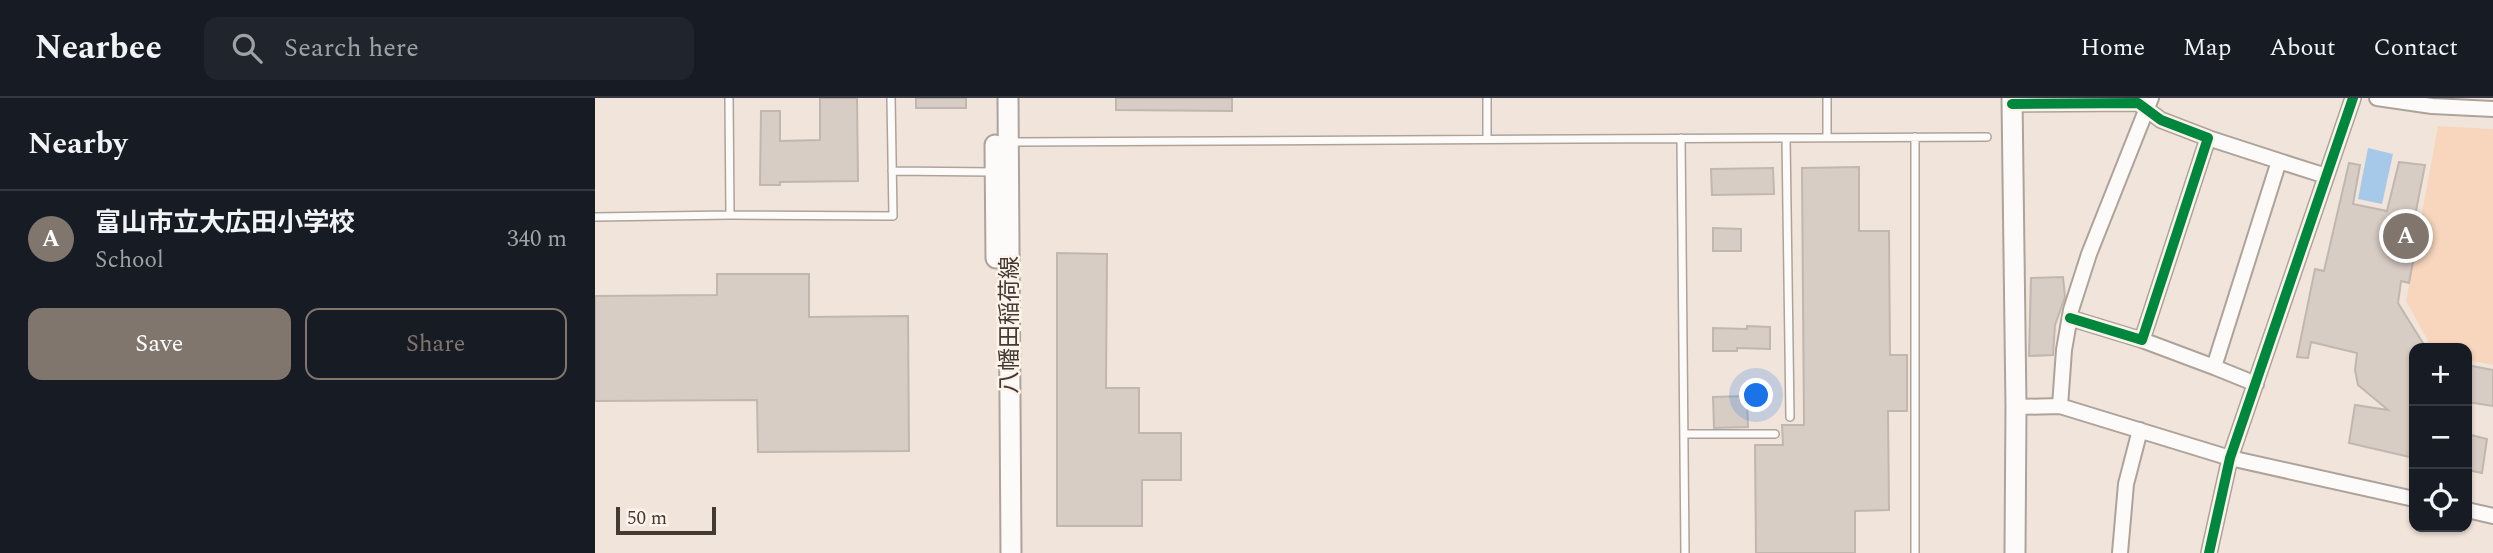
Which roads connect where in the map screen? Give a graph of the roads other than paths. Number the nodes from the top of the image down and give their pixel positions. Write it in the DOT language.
graph roads {
  1 [pos="729,98"];
  2 [pos="891,98"];
  3 [pos="995,98"];
  4 [pos="1008,98"];
  5 [pos="1487,98"];
  6 [pos="1827,98"];
  7 [pos="2353,98"];
  8 [pos="2377,98"];
  9 [pos="2012,101"];
  10 [pos="2148,104"];
  11 [pos="2493,109"];
  12 [pos="1827,137"];
  13 [pos="1915,137"];
  14 [pos="1987,137"];
  15 [pos="1487,138"];
  16 [pos="1681,138"];
  17 [pos="1786,138"];
  18 [pos="2208,138"];
  19 [pos="1002,142"];
  20 [pos="2279,161"];
  21 [pos="892,171"];
  22 [pos="1002,172"];
  23 [pos="2326,176"];
  24 [pos="730,215"];
  25 [pos="595,217"];
  26 [pos="2070,318"];
  27 [pos="2142,340"];
  28 [pos="2214,367"];
  29 [pos="2256,384"];
  30 [pos="2060,406"];
  31 [pos="2015,407"];
  32 [pos="1790,417"];
  33 [pos="2140,430"];
  34 [pos="1684,434"];
  35 [pos="1775,434"];
  36 [pos="2230,458"];
  37 [pos="2409,498"];
  38 [pos="2472,511"];
  39 [pos="2493,516"];
  40 [pos="997,553"];
  41 [pos="1011,553"];
  42 [pos="1685,553"];
  43 [pos="1915,553"];
  44 [pos="2015,553"];
  45 [pos="2120,553"];
  46 [pos="2209,553"];
  1 -- 24 [label="lane"];
  2 -- 21 [label="lane"];
  3 -- 19 [label="main road, 八幡田稲荷線"];
  4 -- 19 [label="main road, 八幡田稲荷線"];
  5 -- 15 [label="lane"];
  6 -- 12 [label="lane"];
  7 -- 23 [label="street"];
  8 -- 11 [label="street"];
  9 -- 10 [label="street"];
  9 -- 31 [label="main road"];
  10 -- 18 [label="street"];
  10 -- 26 [label="street"];
  12 -- 13 [label="lane"];
  12 -- 17 [label="lane"];
  13 -- 14 [label="lane"];
  13 -- 43 [label="lane"];
  15 -- 16 [label="lane"];
  15 -- 19 [label="lane"];
  16 -- 17 [label="lane"];
  16 -- 34 [label="lane"];
  17 -- 32 [label="lane"];
  18 -- 20 [label="street"];
  18 -- 27 [label="street"];
  19 -- 22 [label="main road, 八幡田稲荷線"];
  20 -- 23 [label="street"];
  20 -- 28 [label="street"];
  21 -- 22 [label="lane"];
  21 -- 24 [label="lane"];
  22 -- 40 [label="main road, 八幡田稲荷線"];
  22 -- 41 [label="main road, 八幡田稲荷線"];
  23 -- 29 [label="street"];
  24 -- 25 [label="lane"];
  26 -- 27 [label="street"];
  26 -- 30 [label="street"];
  27 -- 28 [label="street"];
  28 -- 29 [label="street"];
  29 -- 36 [label="street"];
  30 -- 31 [label="street"];
  30 -- 33 [label="street"];
  31 -- 44 [label="main road"];
  33 -- 36 [label="street"];
  33 -- 45 [label="street"];
  34 -- 35 [label="lane"];
  34 -- 42 [label="lane"];
  36 -- 37 [label="street"];
  36 -- 46 [label="street"];
  38 -- 39 [label="street"];
}
